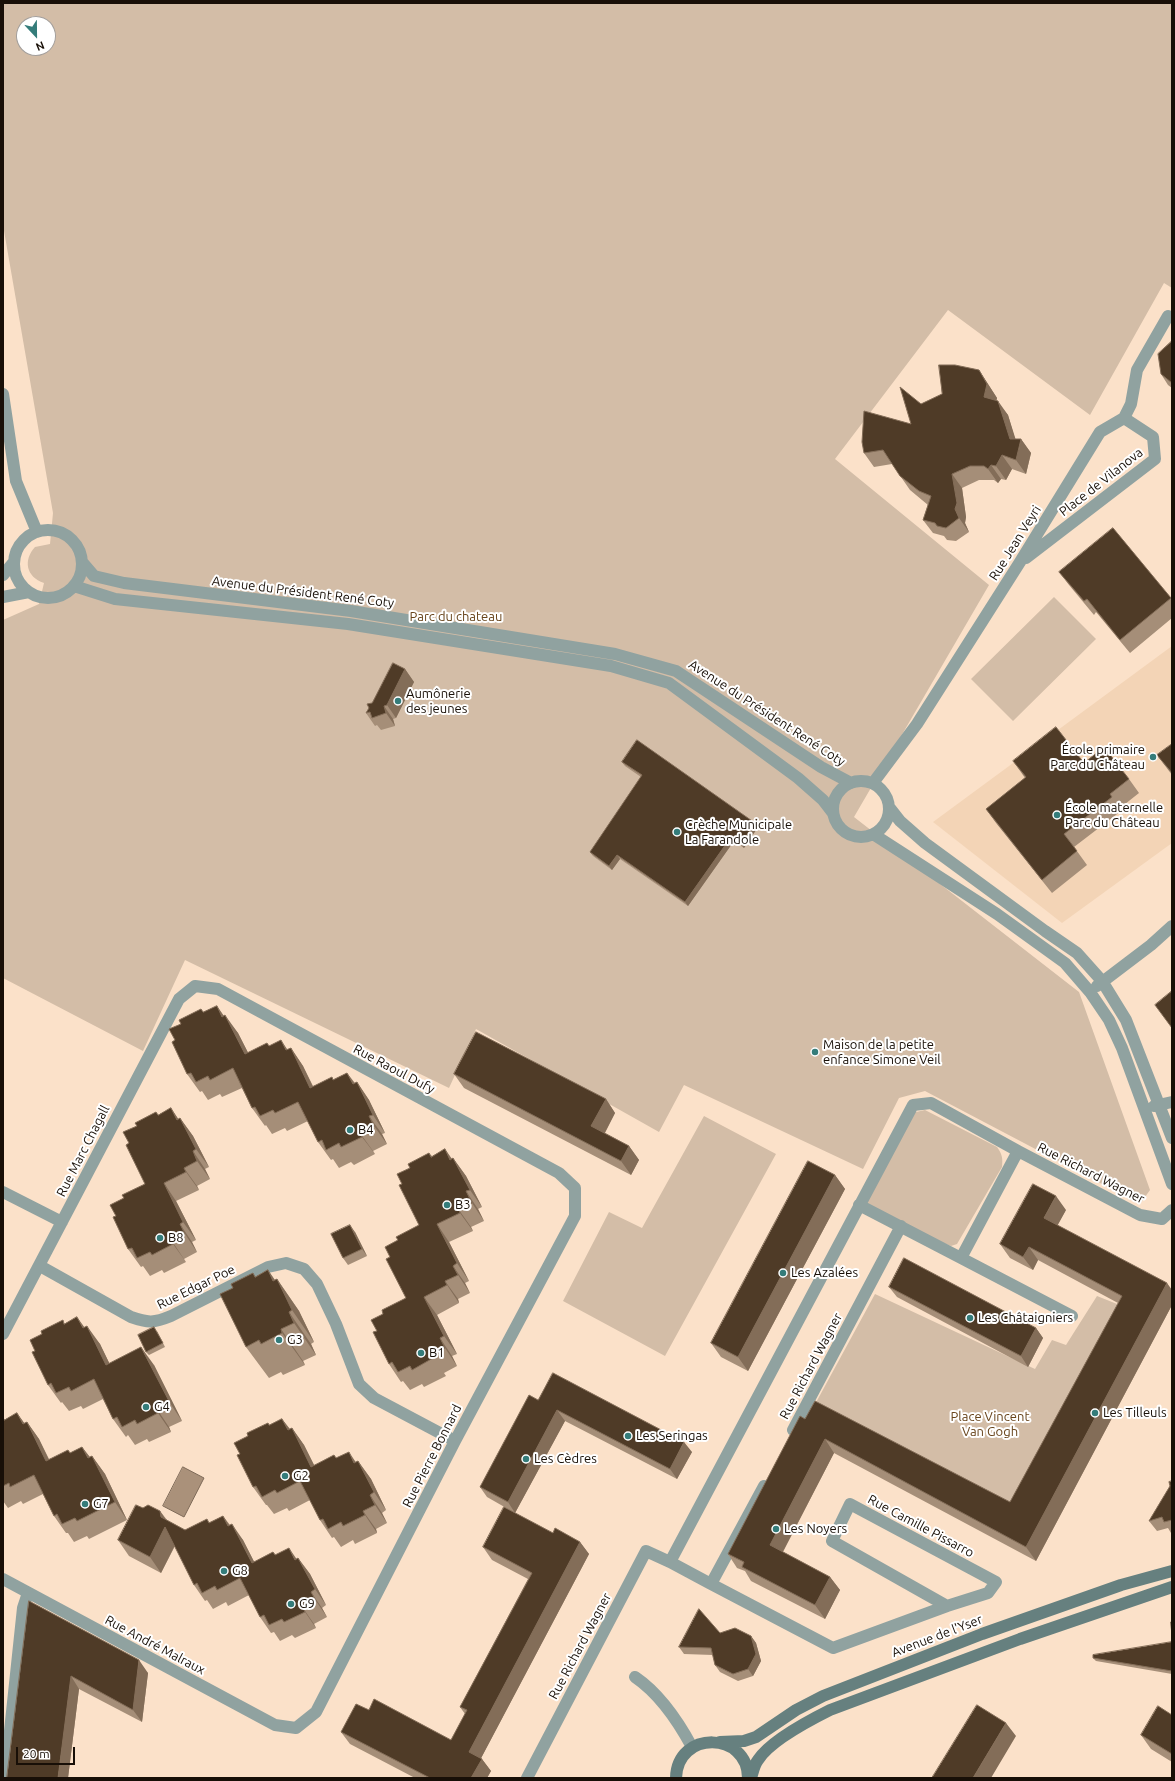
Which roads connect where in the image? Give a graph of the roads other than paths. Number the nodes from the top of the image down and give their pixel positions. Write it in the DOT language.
graph roads {
  1 [pos="1168,316"];
  2 [pos="3,394"];
  3 [pos="1124,418"];
  4 [pos="37,532"];
  5 [pos="14,562"];
  6 [pos="82,562"];
  7 [pos="1020,562"];
  8 [pos="3,575"];
  9 [pos="74,586"];
  10 [pos="29,592"];
  11 [pos="3,597"];
  12 [pos="851,783"];
  13 [pos="872,783"];
  14 [pos="889,807"];
  15 [pos="833,813"];
  16 [pos="873,834"];
  17 [pos="1172,926"];
  18 [pos="1102,981"];
  19 [pos="195,986"];
  20 [pos="1090,992"];
  21 [pos="1166,1103"];
  22 [pos="1145,1109"];
  23 [pos="1172,1138"];
  24 [pos="1018,1151"];
  25 [pos="1172,1184"];
  26 [pos="575,1188"];
  27 [pos="3,1192"];
  28 [pos="859,1205"];
  29 [pos="1172,1210"];
  30 [pos="62,1222"];
  31 [pos="901,1226"];
  32 [pos="961,1258"];
  33 [pos="40,1266"];
  34 [pos="1072,1316"];
  35 [pos="3,1334"];
  36 [pos="455,1441"];
  37 [pos="787,1441"];
  38 [pos="770,1474"];
  39 [pos="670,1562"];
  40 [pos="1172,1571"];
  41 [pos="3,1579"];
  42 [pos="712,1584"];
  43 [pos="1172,1587"];
  44 [pos="28,1593"];
  45 [pos="946,1606"];
  46 [pos="635,1677"];
  47 [pos="296,1728"];
  48 [pos="720,1742"];
  49 [pos="692,1747"];
  50 [pos="675,1776"];
  51 [pos="5,1778"];
  52 [pos="527,1778"];
  53 [pos="749,1778"];
  1 -- 3 [label="street"];
  2 -- 4 [label="street"];
  3 -- 7 [label="street, Rue Jean Veyri"];
  3 -- 7 [label="street, Place de Vilanova"];
  4 -- 5 [label="street"];
  4 -- 6 [label="street"];
  5 -- 8 [label="street"];
  5 -- 10 [label="street"];
  6 -- 9 [label="street"];
  6 -- 12 [label="street, Avenue du Président René Coty"];
  7 -- 13 [label="street, Rue Jean Veyri"];
  9 -- 10 [label="street"];
  9 -- 15 [label="street, Avenue du Président René Coty"];
  10 -- 11 [label="street"];
  12 -- 13 [label="street"];
  12 -- 15 [label="street"];
  13 -- 14 [label="street"];
  14 -- 16 [label="street"];
  14 -- 18 [label="street"];
  15 -- 16 [label="street"];
  16 -- 20 [label="street"];
  17 -- 18 [label="street"];
  18 -- 20 [label="street"];
  18 -- 21 [label="street"];
  19 -- 26 [label="street, Rue Raoul Dufy"];
  19 -- 30 [label="street, Rue Marc Chagall"];
  20 -- 22 [label="street"];
  21 -- 22 [label="street"];
  21 -- 23 [label="street"];
  22 -- 25 [label="street"];
  24 -- 28 [label="street, Rue Richard Wagner"];
  24 -- 29 [label="street, Rue Richard Wagner"];
  24 -- 32 [label="street, Rue Richard Wagner"];
  26 -- 36 [label="street, Rue Pierre Bonnard"];
  27 -- 30 [label="street"];
  28 -- 31 [label="street"];
  28 -- 39 [label="street, Rue Richard Wagner"];
  30 -- 33 [label="street, Rue Marc Chagall"];
  31 -- 32 [label="street"];
  31 -- 37 [label="street, Rue Richard Wagner"];
  32 -- 34 [label="street"];
  33 -- 35 [label="street, Rue Marc Chagall"];
  33 -- 36 [label="street, Rue Edgar Poe"];
  36 -- 47 [label="street, Rue Pierre Bonnard"];
  38 -- 42 [label="street"];
  39 -- 42 [label="street, Rue Richard Wagner"];
  39 -- 52 [label="street, Rue Richard Wagner"];
  40 -- 48 [label="main road, Avenue de l'Yser"];
  41 -- 44 [label="street, Rue André Malraux"];
  42 -- 45 [label="street, Rue Camille Pissarro"];
  43 -- 53 [label="main road"];
  44 -- 47 [label="street, Rue André Malraux"];
  44 -- 51 [label="street"];
  45 -- 45 [label="street, Rue Camille Pissarro"];
  46 -- 49 [label="street"];
  48 -- 49 [label="main road, Avenue de l'Yser"];
  48 -- 53 [label="main road"];
  49 -- 50 [label="main road"];
}
